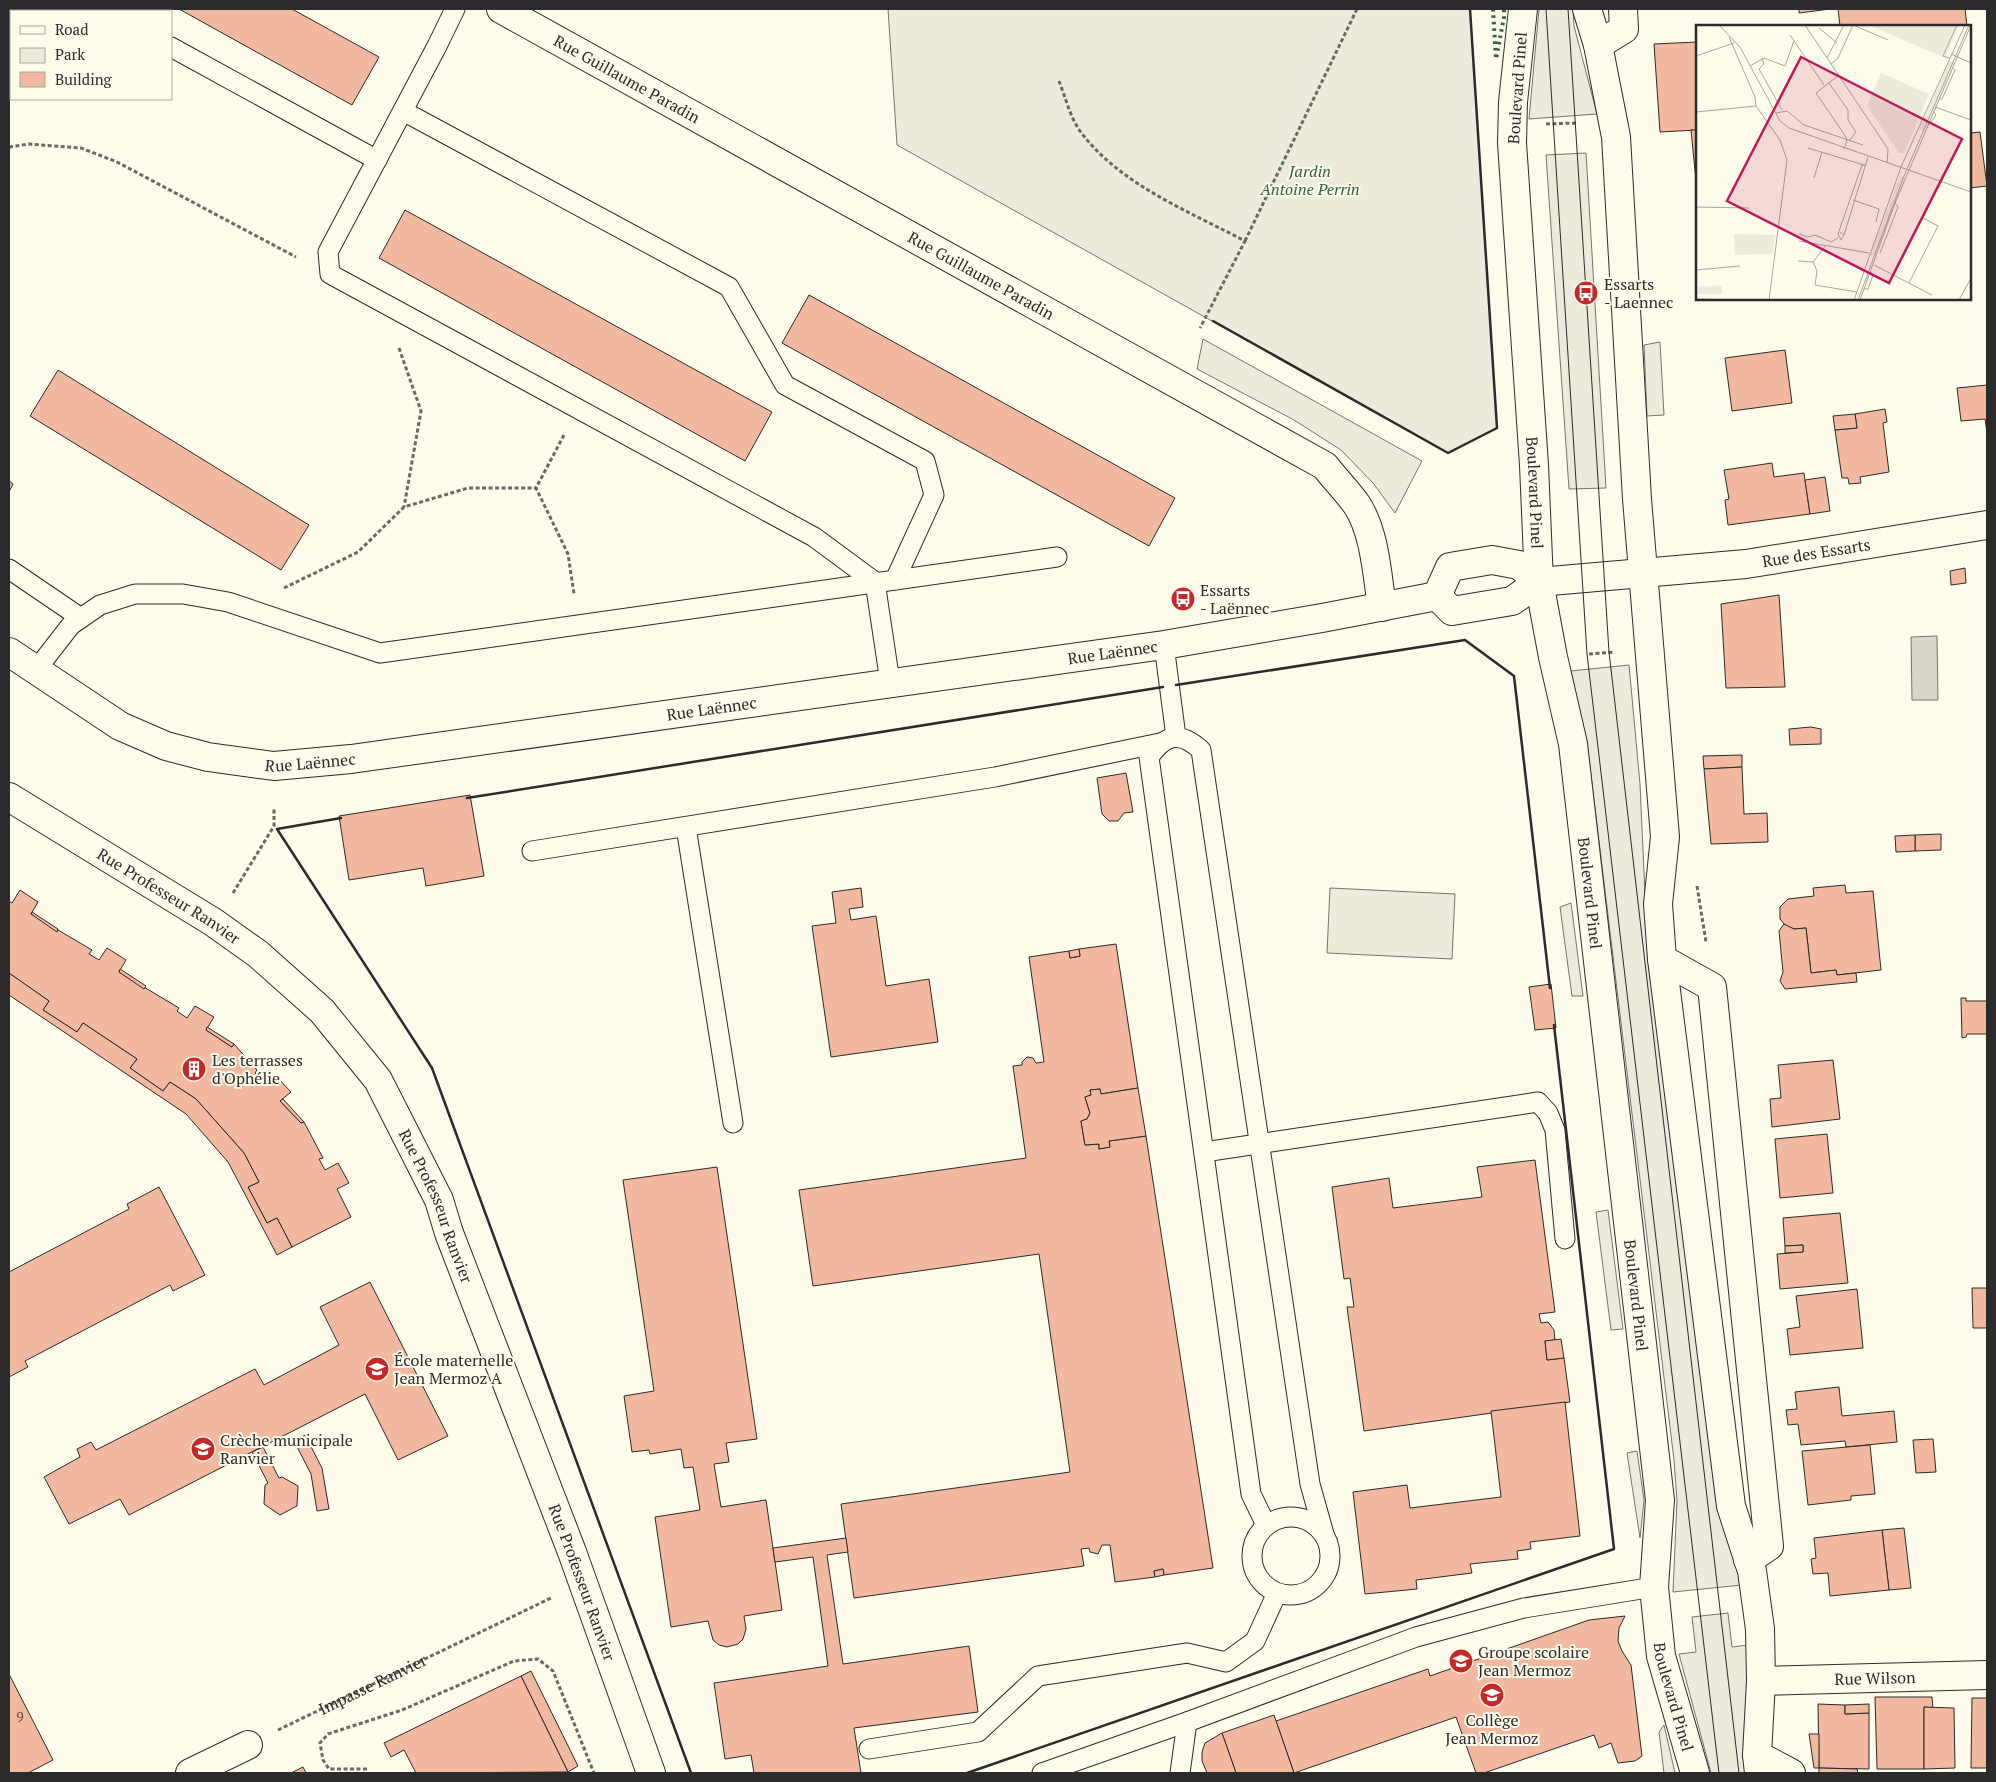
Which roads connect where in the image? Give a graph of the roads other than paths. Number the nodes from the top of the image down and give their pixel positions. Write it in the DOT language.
graph roads {
  1 [pos="455,9"];
  2 [pos="501,9"];
  3 [pos="1523,9"];
  4 [pos="1587,9"];
  5 [pos="1623,9"];
  6 [pos="1598,45"];
  7 [pos="172,48"];
  8 [pos="403,111"];
  9 [pos="377,160"];
  10 [pos="1987,525"];
  11 [pos="1058,556"];
  12 [pos="9,570"];
  13 [pos="1644,574"];
  14 [pos="894,580"];
  15 [pos="875,582"];
  16 [pos="1539,582"];
  17 [pos="1437,596"];
  18 [pos="1382,607"];
  19 [pos="80,618"];
  20 [pos="1164,644"];
  21 [pos="9,652"];
  22 [pos="36,670"];
  23 [pos="890,682"];
  24 [pos="1168,740"];
  25 [pos="9,797"];
  26 [pos="686,827"];
  27 [pos="532,852"];
  28 [pos="1662,959"];
  29 [pos="733,1123"];
  30 [pos="1260,1143"];
  31 [pos="1204,1152"];
  32 [pos="1565,1240"];
  33 [pos="1266,1525"];
  34 [pos="1324,1534"];
  35 [pos="1748,1560"];
  36 [pos="1654,1587"];
  37 [pos="1277,1593"];
  38 [pos="1987,1675"];
  39 [pos="1762,1682"];
  40 [pos="1188,1722"];
  41 [pos="248,1745"];
  42 [pos="869,1749"];
  43 [pos="1758,1764"];
  44 [pos="190,1773"];
  45 [pos="652,1773"];
  46 [pos="1042,1773"];
  47 [pos="1180,1773"];
  48 [pos="1695,1773"];
  49 [pos="1791,1773"];
  1 -- 8 [label="lane"];
  2 -- 18 [label="street, Rue Guillaume Paradin"];
  3 -- 16 [label="street, Boulevard Pinel"];
  4 -- 6 [label="street"];
  5 -- 6 [label="street"];
  6 -- 13 [label="street"];
  7 -- 9 [label="lane"];
  8 -- 9 [label="lane"];
  8 -- 14 [label="lane"];
  9 -- 15 [label="lane"];
  10 -- 13 [label="street, Rue des Essarts"];
  11 -- 14 [label="lane"];
  12 -- 19 [label="lane"];
  13 -- 16 [label="street"];
  13 -- 28 [label="street"];
  14 -- 15 [label="lane"];
  15 -- 19 [label="lane"];
  15 -- 23 [label="lane"];
  16 -- 17 [label="street"];
  16 -- 17 [label="street"];
  16 -- 36 [label="street, Boulevard Pinel"];
  17 -- 18 [label="street, Rue Laënnec"];
  18 -- 20 [label="street, Rue Laënnec"];
  19 -- 22 [label="lane"];
  20 -- 23 [label="street, Rue Laënnec"];
  20 -- 24 [label="lane"];
  21 -- 22 [label="street, Rue Laënnec"];
  22 -- 23 [label="street, Rue Laënnec"];
  24 -- 26 [label="lane"];
  24 -- 30 [label="lane"];
  24 -- 31 [label="lane"];
  25 -- 45 [label="street, Rue Professeur Ranvier"];
  26 -- 27 [label="lane"];
  26 -- 29 [label="lane"];
  28 -- 35 [label="street"];
  28 -- 35 [label="street"];
  30 -- 31 [label="lane"];
  30 -- 32 [label="lane"];
  30 -- 34 [label="lane"];
  31 -- 33 [label="lane"];
  33 -- 34 [label="lane"];
  33 -- 37 [label="lane"];
  34 -- 37 [label="lane"];
  35 -- 39 [label="street"];
  36 -- 40 [label="lane"];
  36 -- 48 [label="street, Boulevard Pinel"];
  37 -- 42 [label="lane"];
  38 -- 39 [label="street, Rue Wilson"];
  39 -- 43 [label="street"];
  40 -- 46 [label="lane"];
  40 -- 47 [label="lane"];
  41 -- 44 [label="street"];
  43 -- 49 [label="street"];
}
